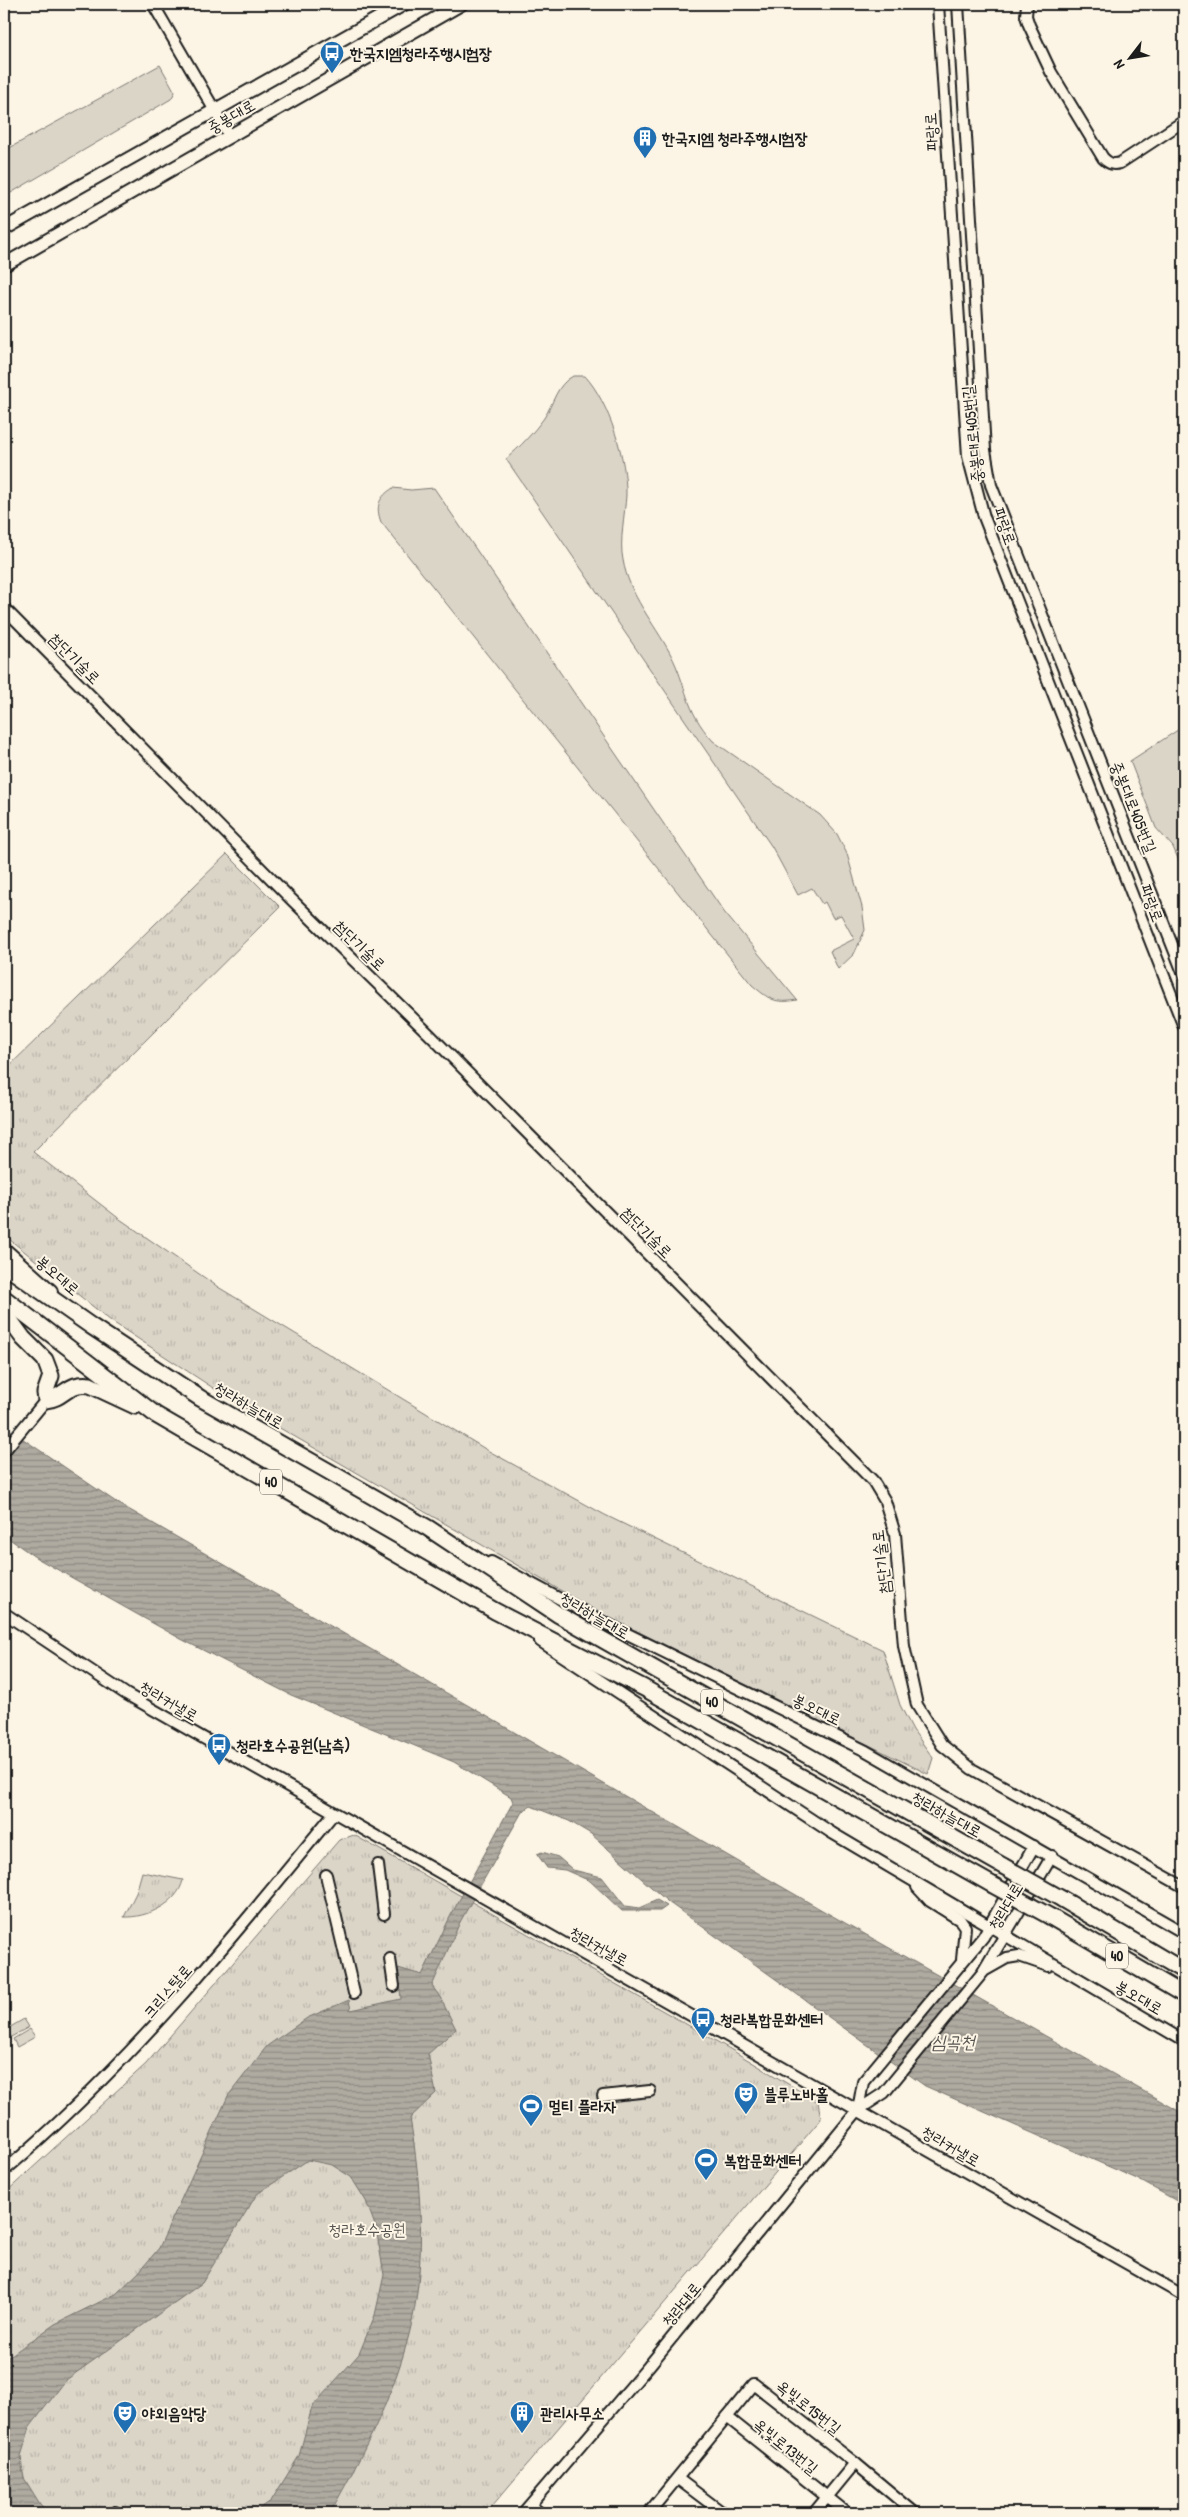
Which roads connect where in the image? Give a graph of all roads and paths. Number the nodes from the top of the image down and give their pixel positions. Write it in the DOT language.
graph roads {
  1 [pos="153,4"];
  2 [pos="404,4"];
  3 [pos="461,4"];
  4 [pos="938,4"];
  5 [pos="958,4"];
  6 [pos="1027,4"];
  7 [pos="215,110"];
  8 [pos="1184,121"];
  9 [pos="229,135"];
  10 [pos="4,229"];
  11 [pos="4,263"];
  12 [pos="4,608"];
  13 [pos="1184,975"];
  14 [pos="1184,1027"];
  15 [pos="4,1249"];
  16 [pos="4,1265"];
  17 [pos="4,1298"];
  18 [pos="4,1307"];
  19 [pos="4,1312"];
  20 [pos="90,1326"];
  21 [pos="57,1339"];
  22 [pos="46,1400"];
  23 [pos="156,1415"];
  24 [pos="4,1451"];
  25 [pos="428,1528"];
  26 [pos="495,1611"];
  27 [pos="4,1613"];
  28 [pos="334,1813"];
  29 [pos="1034,1846"];
  30 [pos="1052,1856"];
  31 [pos="378,1865"];
  32 [pos="326,1875"];
  33 [pos="910,1879"];
  34 [pos="1184,1887"];
  35 [pos="384,1914"];
  36 [pos="991,1925"];
  37 [pos="1184,1933"];
  38 [pos="1005,1934"];
  39 [pos="390,1959"];
  40 [pos="962,1960"];
  41 [pos="1056,1968"];
  42 [pos="984,1971"];
  43 [pos="1184,1971"];
  44 [pos="394,1986"];
  45 [pos="354,1993"];
  46 [pos="1184,1995"];
  47 [pos="1184,2041"];
  48 [pos="650,2091"];
  49 [pos="603,2096"];
  50 [pos="858,2110"];
  51 [pos="4,2171"];
  52 [pos="1184,2296"];
  53 [pos="727,2417"];
  54 [pos="855,2463"];
  55 [pos="678,2479"];
  56 [pos="827,2498"];
  57 [pos="527,2509"];
  58 [pos="540,2513"];
  59 [pos="656,2513"];
  60 [pos="722,2513"];
  61 [pos="814,2513"];
  62 [pos="847,2513"];
  63 [pos="915,2513"];
  1 -- 7 [label="street"];
  2 -- 7 [label="main road, 중봉대로"];
  3 -- 9 [label="main road, 중봉대로"];
  4 -- 14 [label="street, 파랑로"];
  5 -- 13 [label="street, 중봉대로405번길"];
  6 -- 8 [label="street"];
  7 -- 9 [label="street"];
  7 -- 10 [label="main road, 중봉대로"];
  9 -- 11 [label="main road, 중봉대로"];
  12 -- 34 [label="street, 첨단기술로"];
  15 -- 20 [label="main road, 봉오대로 / 40"];
  16 -- 20 [label="highway, 청라하늘대로"];
  17 -- 21 [label="highway"];
  18 -- 21 [label="street, 40"];
  19 -- 22 [label="highway"];
  20 -- 25 [label="highway, 청라하늘대로 / 40"];
  21 -- 23 [label="highway, 40"];
  22 -- 23 [label="highway"];
  22 -- 24 [label="street"];
  23 -- 26 [label="highway, 40"];
  25 -- 29 [label="street, 봉오대로 / 40"];
  25 -- 43 [label="highway, 청라하늘대로 / 40, bridge"];
  26 -- 33 [label="street, 봉오대로 / 40"];
  26 -- 46 [label="highway, 40, bridge"];
  27 -- 28 [label="street, 청라커낼로"];
  28 -- 50 [label="street, 청라커낼로"];
  28 -- 51 [label="street, 크리스탈로"];
  29 -- 30 [label="street, 봉오대로 / 40"];
  29 -- 36 [label="street"];
  30 -- 37 [label="street, 봉오대로 / 40"];
  30 -- 38 [label="street, 청라대로"];
  31 -- 35 [label="street"];
  32 -- 45 [label="street"];
  33 -- 36 [label="street, 봉오대로 / 40"];
  33 -- 40 [label="street"];
  36 -- 38 [label="street, 봉오대로 / 40"];
  36 -- 40 [label="street"];
  38 -- 41 [label="street, 봉오대로 / 40"];
  38 -- 42 [label="street, 청라대로"];
  39 -- 44 [label="street"];
  40 -- 50 [label="street"];
  41 -- 42 [label="street"];
  41 -- 47 [label="street, 봉오대로 / 40"];
  42 -- 50 [label="street"];
  48 -- 49 [label="street"];
  50 -- 52 [label="street, 청라커낼로"];
  50 -- 57 [label="street, 청라대로"];
  53 -- 54 [label="street, 옥빛로15번길"];
  53 -- 55 [label="street"];
  53 -- 56 [label="street, 옥빛로13번길"];
  54 -- 56 [label="street"];
  54 -- 63 [label="street"];
  55 -- 59 [label="street"];
  55 -- 60 [label="street"];
  56 -- 61 [label="street"];
  56 -- 62 [label="street, 옥빛로13번길"];
  57 -- 58 [label="street"];
}
